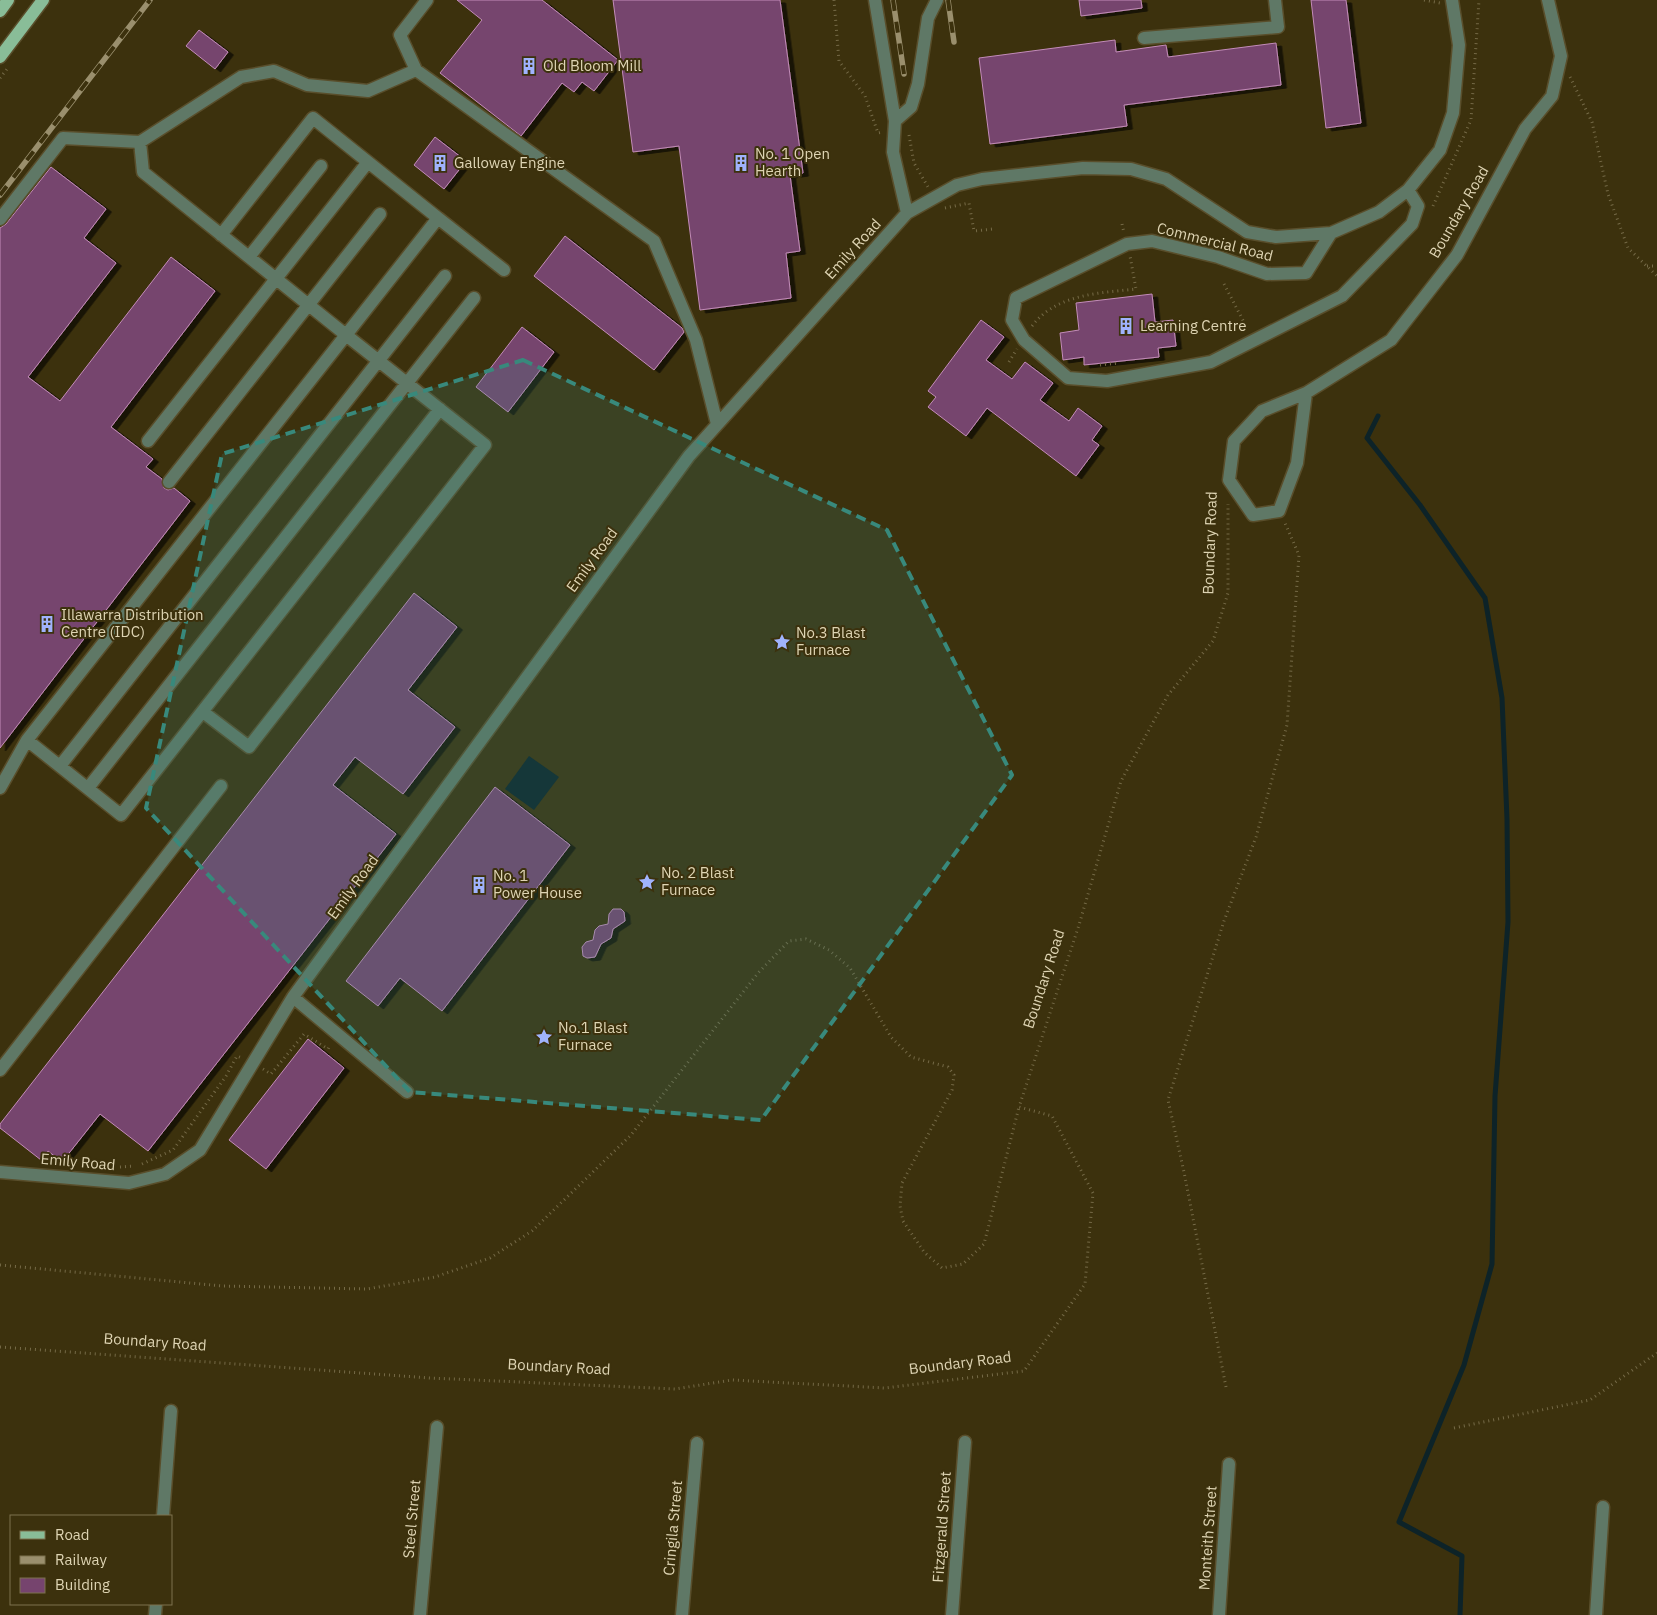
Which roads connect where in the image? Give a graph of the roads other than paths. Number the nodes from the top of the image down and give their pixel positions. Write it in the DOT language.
graph roads {
  1 [pos="8,0"];
  2 [pos="43,0"];
  3 [pos="427,0"];
  4 [pos="875,0"];
  5 [pos="937,0"];
  6 [pos="1275,0"];
  7 [pos="1452,0"];
  8 [pos="1548,0"];
  9 [pos="0,11"];
  10 [pos="1144,38"];
  11 [pos="0,57"];
  12 [pos="416,70"];
  13 [pos="895,121"];
  14 [pos="140,142"];
  15 [pos="368,162"];
  16 [pos="321,166"];
  17 [pos="1408,190"];
  18 [pos="907,213"];
  19 [pos="380,214"];
  20 [pos="438,218"];
  21 [pos="0,219"];
  22 [pos="1331,233"];
  23 [pos="221,235"];
  24 [pos="249,257"];
  25 [pos="504,270"];
  26 [pos="445,276"];
  27 [pos="276,279"];
  28 [pos="474,298"];
  29 [pos="309,305"];
  30 [pos="346,334"];
  31 [pos="379,361"];
  32 [pos="407,383"];
  33 [pos="1306,393"];
  34 [pos="440,410"];
  35 [pos="717,424"];
  36 [pos="148,441"];
  37 [pos="169,482"];
  38 [pos="203,712"];
  39 [pos="27,740"];
  40 [pos="60,766"];
  41 [pos="221,786"];
  42 [pos="0,788"];
  43 [pos="88,788"];
  44 [pos="293,997"];
  45 [pos="0,1070"];
  46 [pos="407,1092"];
  47 [pos="0,1172"];
  48 [pos="171,1411"];
  49 [pos="437,1427"];
  50 [pos="965,1442"];
  51 [pos="697,1443"];
  52 [pos="1229,1464"];
  53 [pos="1604,1508"];
  54 [pos="163,1515"];
  55 [pos="420,1615"];
  56 [pos="682,1615"];
  57 [pos="952,1615"];
  58 [pos="1219,1615"];
  59 [pos="1596,1615"];
  1 -- 9 [label="main road"];
  2 -- 11 [label="main road"];
  3 -- 12 [label="street"];
  4 -- 13 [label="street"];
  5 -- 13 [label="street"];
  6 -- 10 [label="street"];
  7 -- 17 [label="street"];
  8 -- 33 [label="street, Boundary Road"];
  12 -- 14 [label="street"];
  12 -- 35 [label="street"];
  13 -- 18 [label="street"];
  14 -- 21 [label="street"];
  14 -- 23 [label="street"];
  15 -- 20 [label="street"];
  15 -- 23 [label="street"];
  15 -- 27 [label="street"];
  16 -- 24 [label="street"];
  17 -- 22 [label="street"];
  17 -- 22 [label="street, Commercial Road"];
  18 -- 22 [label="street, Emily Road"];
  18 -- 35 [label="street, Emily Road"];
  19 -- 29 [label="street"];
  20 -- 25 [label="street"];
  20 -- 30 [label="street"];
  23 -- 24 [label="street"];
  24 -- 27 [label="street"];
  26 -- 31 [label="street"];
  27 -- 29 [label="street"];
  27 -- 36 [label="street"];
  28 -- 32 [label="street"];
  29 -- 30 [label="street"];
  29 -- 37 [label="street"];
  30 -- 31 [label="street"];
  30 -- 39 [label="street"];
  31 -- 32 [label="street"];
  31 -- 40 [label="street"];
  32 -- 34 [label="street"];
  32 -- 43 [label="street"];
  33 -- 33 [label="street, Boundary Road"];
  34 -- 38 [label="street"];
  34 -- 38 [label="street"];
  35 -- 44 [label="street, Emily Road"];
  38 -- 43 [label="street"];
  39 -- 40 [label="street"];
  39 -- 42 [label="street"];
  40 -- 43 [label="street"];
  41 -- 45 [label="street"];
  44 -- 46 [label="street"];
  44 -- 47 [label="street, Emily Road"];
  48 -- 54 [label="street"];
  49 -- 55 [label="street, Steel Street"];
  50 -- 57 [label="street, Fitzgerald Street"];
  51 -- 56 [label="street, Cringila Street"];
  52 -- 58 [label="street, Monteith Street"];
  53 -- 59 [label="street"];
}
